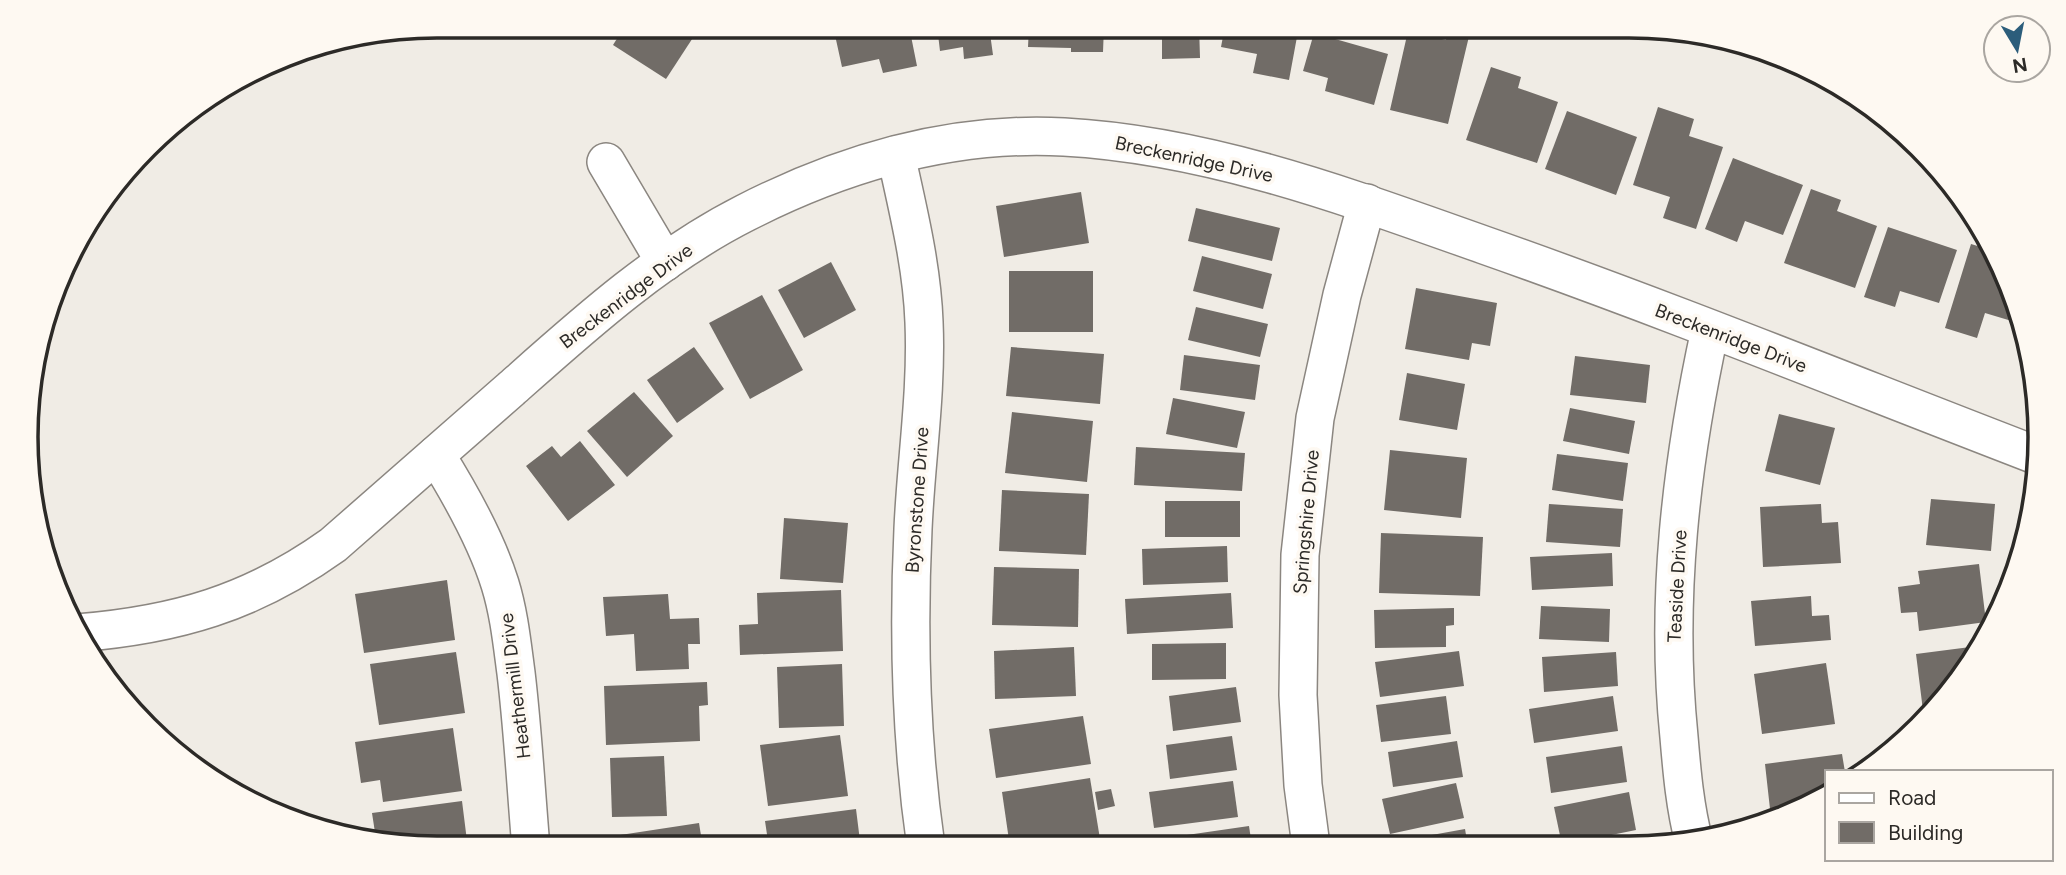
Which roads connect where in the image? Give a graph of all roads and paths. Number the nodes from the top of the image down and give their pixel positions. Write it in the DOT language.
graph roads {
  1 [pos="896,155"];
  2 [pos="606,162"];
  3 [pos="1367,203"];
  4 [pos="665,262"];
  5 [pos="1710,330"];
  6 [pos="2027,452"];
  7 [pos="436,456"];
  8 [pos="89,632"];
  9 [pos="1691,831"];
  10 [pos="530,836"];
  11 [pos="925,836"];
  12 [pos="1310,836"];
  1 -- 3 [label="street, Breckenridge Drive"];
  1 -- 4 [label="street, Breckenridge Drive"];
  1 -- 11 [label="street, Byronstone Drive"];
  2 -- 4 [label="street"];
  3 -- 5 [label="street, Breckenridge Drive"];
  3 -- 12 [label="street, Springshire Drive"];
  4 -- 7 [label="street, Breckenridge Drive"];
  5 -- 6 [label="street, Breckenridge Drive"];
  5 -- 9 [label="street, Teaside Drive"];
  7 -- 8 [label="street, Breckenridge Drive"];
  7 -- 10 [label="street, Heathermill Drive"];
}
